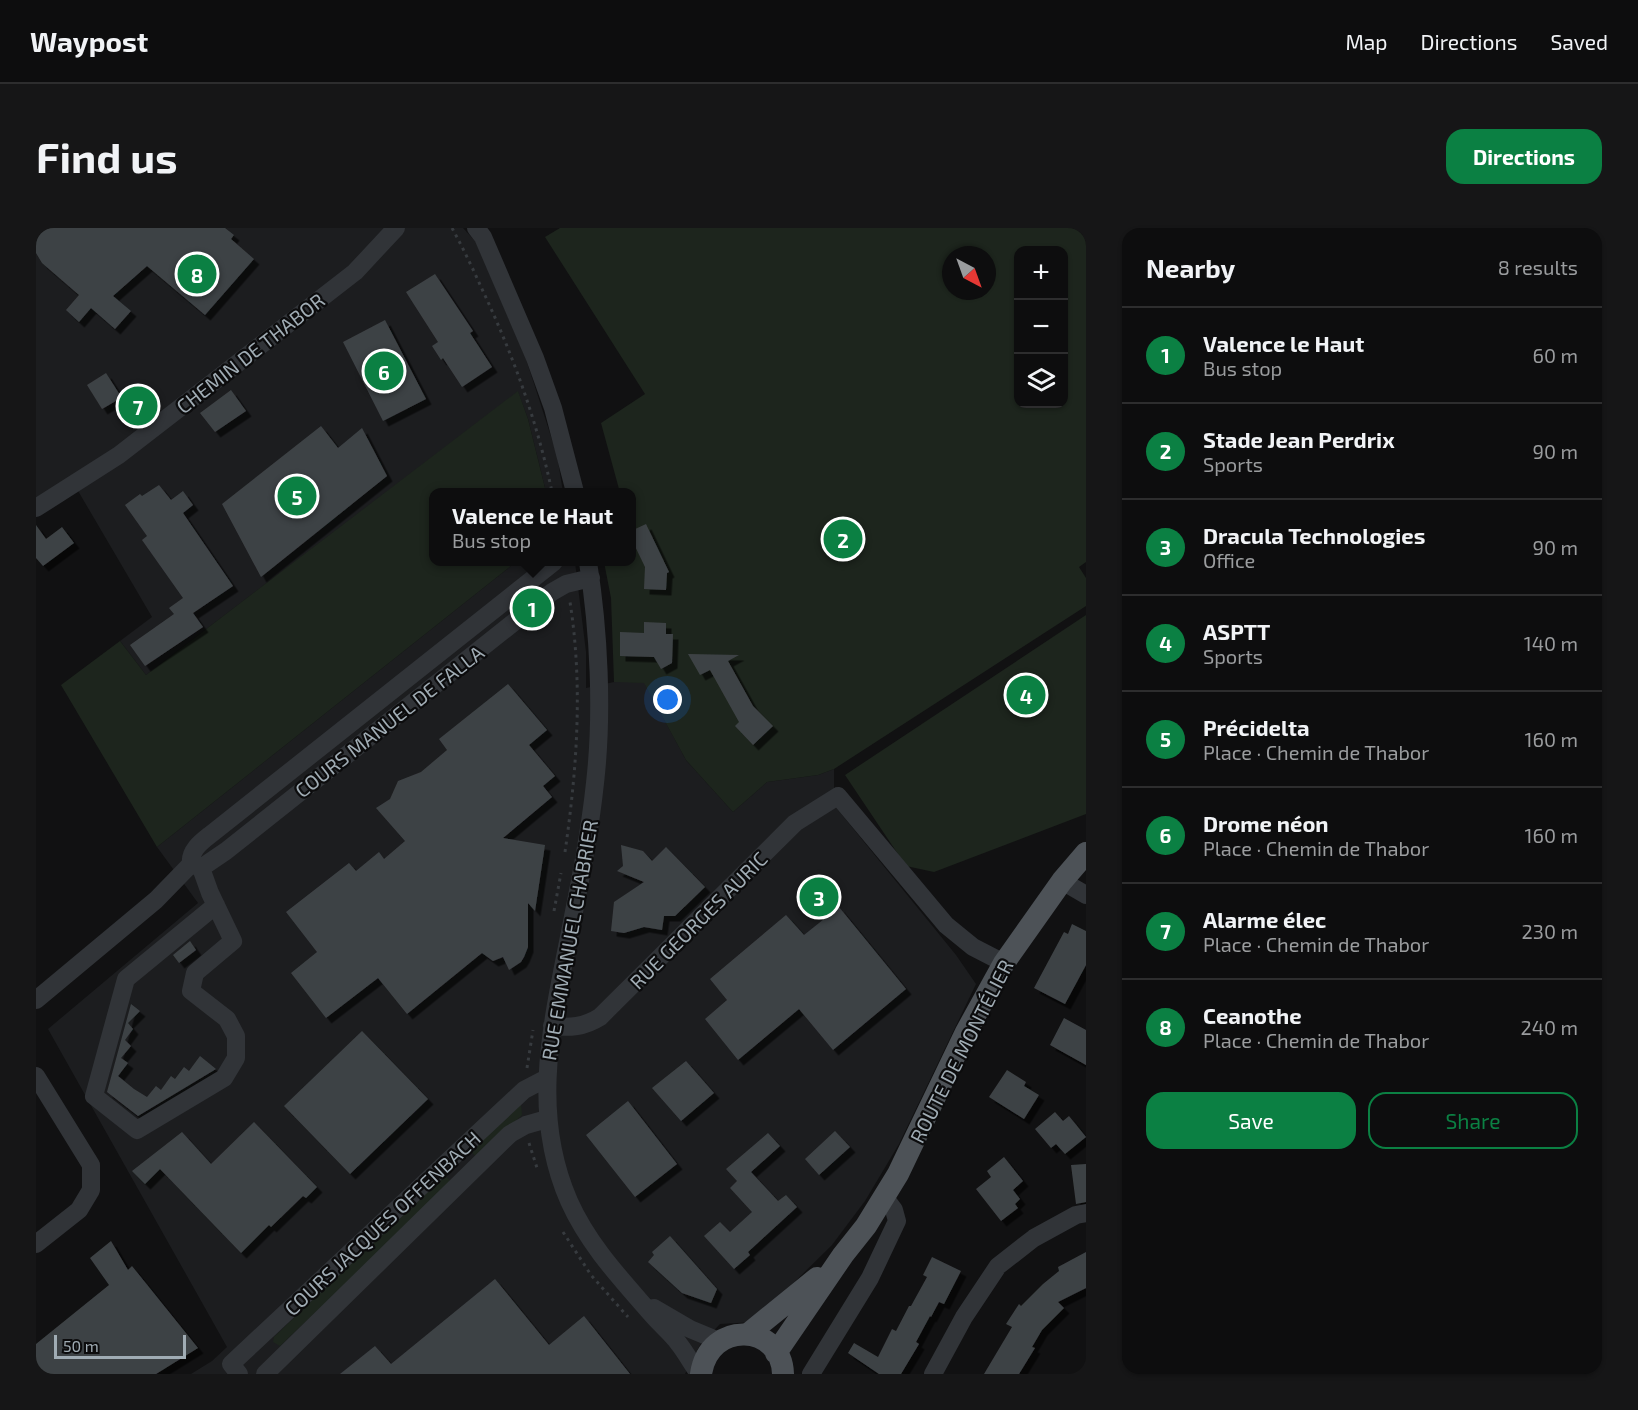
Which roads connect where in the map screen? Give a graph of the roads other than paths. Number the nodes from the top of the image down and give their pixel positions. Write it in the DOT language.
graph roads {
  1 [pos="396,228"];
  2 [pos="481,231"];
  3 [pos="574,488"];
  4 [pos="36,508"];
  5 [pos="548,566"];
  6 [pos="589,570"];
  7 [pos="1086,853"];
  8 [pos="196,866"];
  9 [pos="1062,881"];
  10 [pos="1086,895"];
  11 [pos="216,905"];
  12 [pos="1004,963"];
  13 [pos="36,1000"];
  14 [pos="552,1026"];
  15 [pos="36,1076"];
  16 [pos="547,1078"];
  17 [pos="548,1119"];
  18 [pos="885,1198"];
  19 [pos="1086,1213"];
  20 [pos="36,1244"];
  21 [pos="843,1255"];
  22 [pos="635,1294"];
  23 [pos="748,1335"];
  24 [pos="719,1341"];
  25 [pos="783,1367"];
  26 [pos="239,1374"];
  27 [pos="264,1374"];
  28 [pos="700,1374"];
  29 [pos="811,1374"];
  30 [pos="933,1374"];
  1 -- 4 [label="street, CHEMIN DE THABOR"];
  2 -- 3 [label="street"];
  5 -- 8 [label="street, COURS MANUEL DE FALLA"];
  6 -- 8 [label="street, COURS MANUEL DE FALLA"];
  6 -- 14 [label="street, RUE EMMANUEL CHABRIER"];
  7 -- 9 [label="main road, ROUTE DE MONTÉLIER"];
  8 -- 11 [label="street"];
  8 -- 13 [label="street, COURS MANUEL DE FALLA"];
  9 -- 10 [label="street"];
  9 -- 12 [label="main road, ROUTE DE MONTÉLIER"];
  11 -- 11 [label="street"];
  12 -- 14 [label="street, RUE GEORGES AURIC"];
  12 -- 18 [label="main road, ROUTE DE MONTÉLIER"];
  14 -- 16 [label="street, RUE EMMANUEL CHABRIER"];
  15 -- 20 [label="street"];
  16 -- 17 [label="street, RUE EMMANUEL CHABRIER"];
  16 -- 26 [label="street, COURS JACQUES OFFENBACH"];
  17 -- 22 [label="street, RUE EMMANUEL CHABRIER"];
  17 -- 27 [label="street, COURS JACQUES OFFENBACH"];
  18 -- 21 [label="main road, ROUTE DE MONTÉLIER"];
  18 -- 29 [label="street"];
  19 -- 30 [label="street"];
  21 -- 23 [label="main road, ROUTE DE MONTÉLIER"];
  21 -- 25 [label="main road, ROUTE DE MONTÉLIER"];
  22 -- 24 [label="street, RUE EMMANUEL CHABRIER"];
  22 -- 28 [label="street, RUE EMMANUEL CHABRIER"];
  23 -- 24 [label="main road, ROUTE DE MONTÉLIER"];
  23 -- 25 [label="main road, ROUTE DE MONTÉLIER"];
  24 -- 28 [label="main road"];
}
